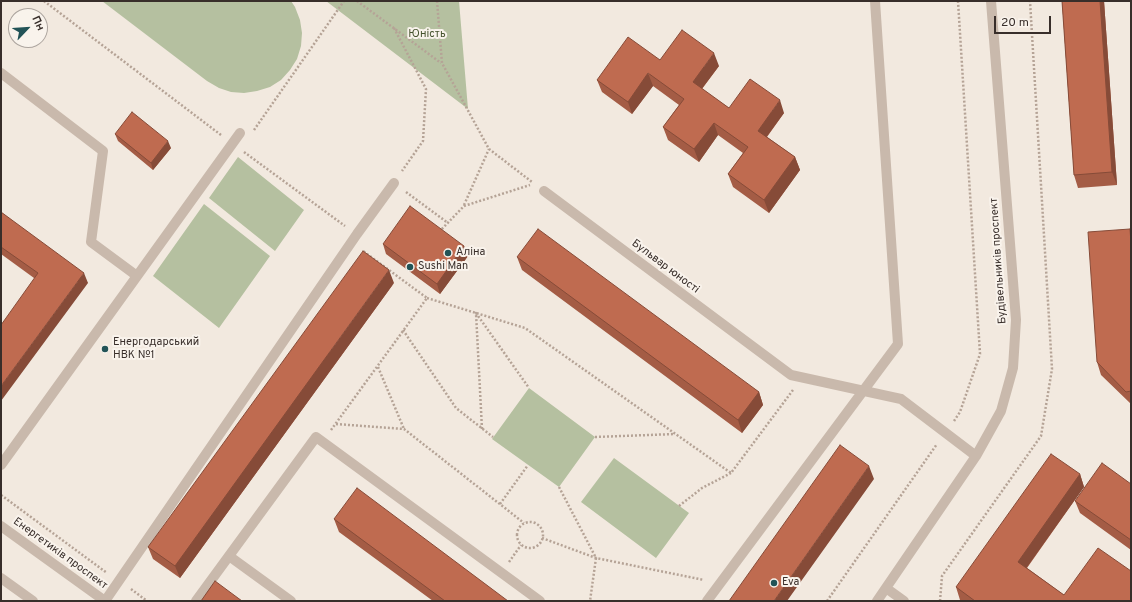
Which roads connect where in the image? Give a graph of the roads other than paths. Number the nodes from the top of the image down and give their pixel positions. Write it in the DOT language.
graph roads {
  1 [pos="875,1"];
  2 [pos="991,1"];
  3 [pos="1,73"];
  4 [pos="240,133"];
  5 [pos="394,183"];
  6 [pos="544,191"];
  7 [pos="137,276"];
  8 [pos="863,391"];
  9 [pos="976,456"];
  10 [pos="1,465"];
  11 [pos="1,526"];
  12 [pos="229,556"];
  13 [pos="1,578"];
  14 [pos="886,588"];
  15 [pos="33,601"];
  16 [pos="105,601"];
  17 [pos="196,601"];
  18 [pos="291,601"];
  19 [pos="540,601"];
  20 [pos="707,601"];
  21 [pos="877,601"];
  22 [pos="904,601"];
  1 -- 8 [label="street"];
  2 -- 9 [label="street, Будівельників проспект"];
  3 -- 7 [label="street"];
  4 -- 7 [label="street"];
  5 -- 16 [label="street"];
  6 -- 8 [label="street, Бульвар юності"];
  7 -- 10 [label="street"];
  8 -- 9 [label="street, Бульвар юності"];
  8 -- 20 [label="street"];
  9 -- 14 [label="street, Будівельників проспект"];
  11 -- 16 [label="street, Енергетиків проспект"];
  12 -- 17 [label="street"];
  12 -- 18 [label="street"];
  12 -- 19 [label="street"];
  13 -- 15 [label="street"];
  14 -- 21 [label="street, Будівельників проспект"];
  14 -- 22 [label="street"];
}
